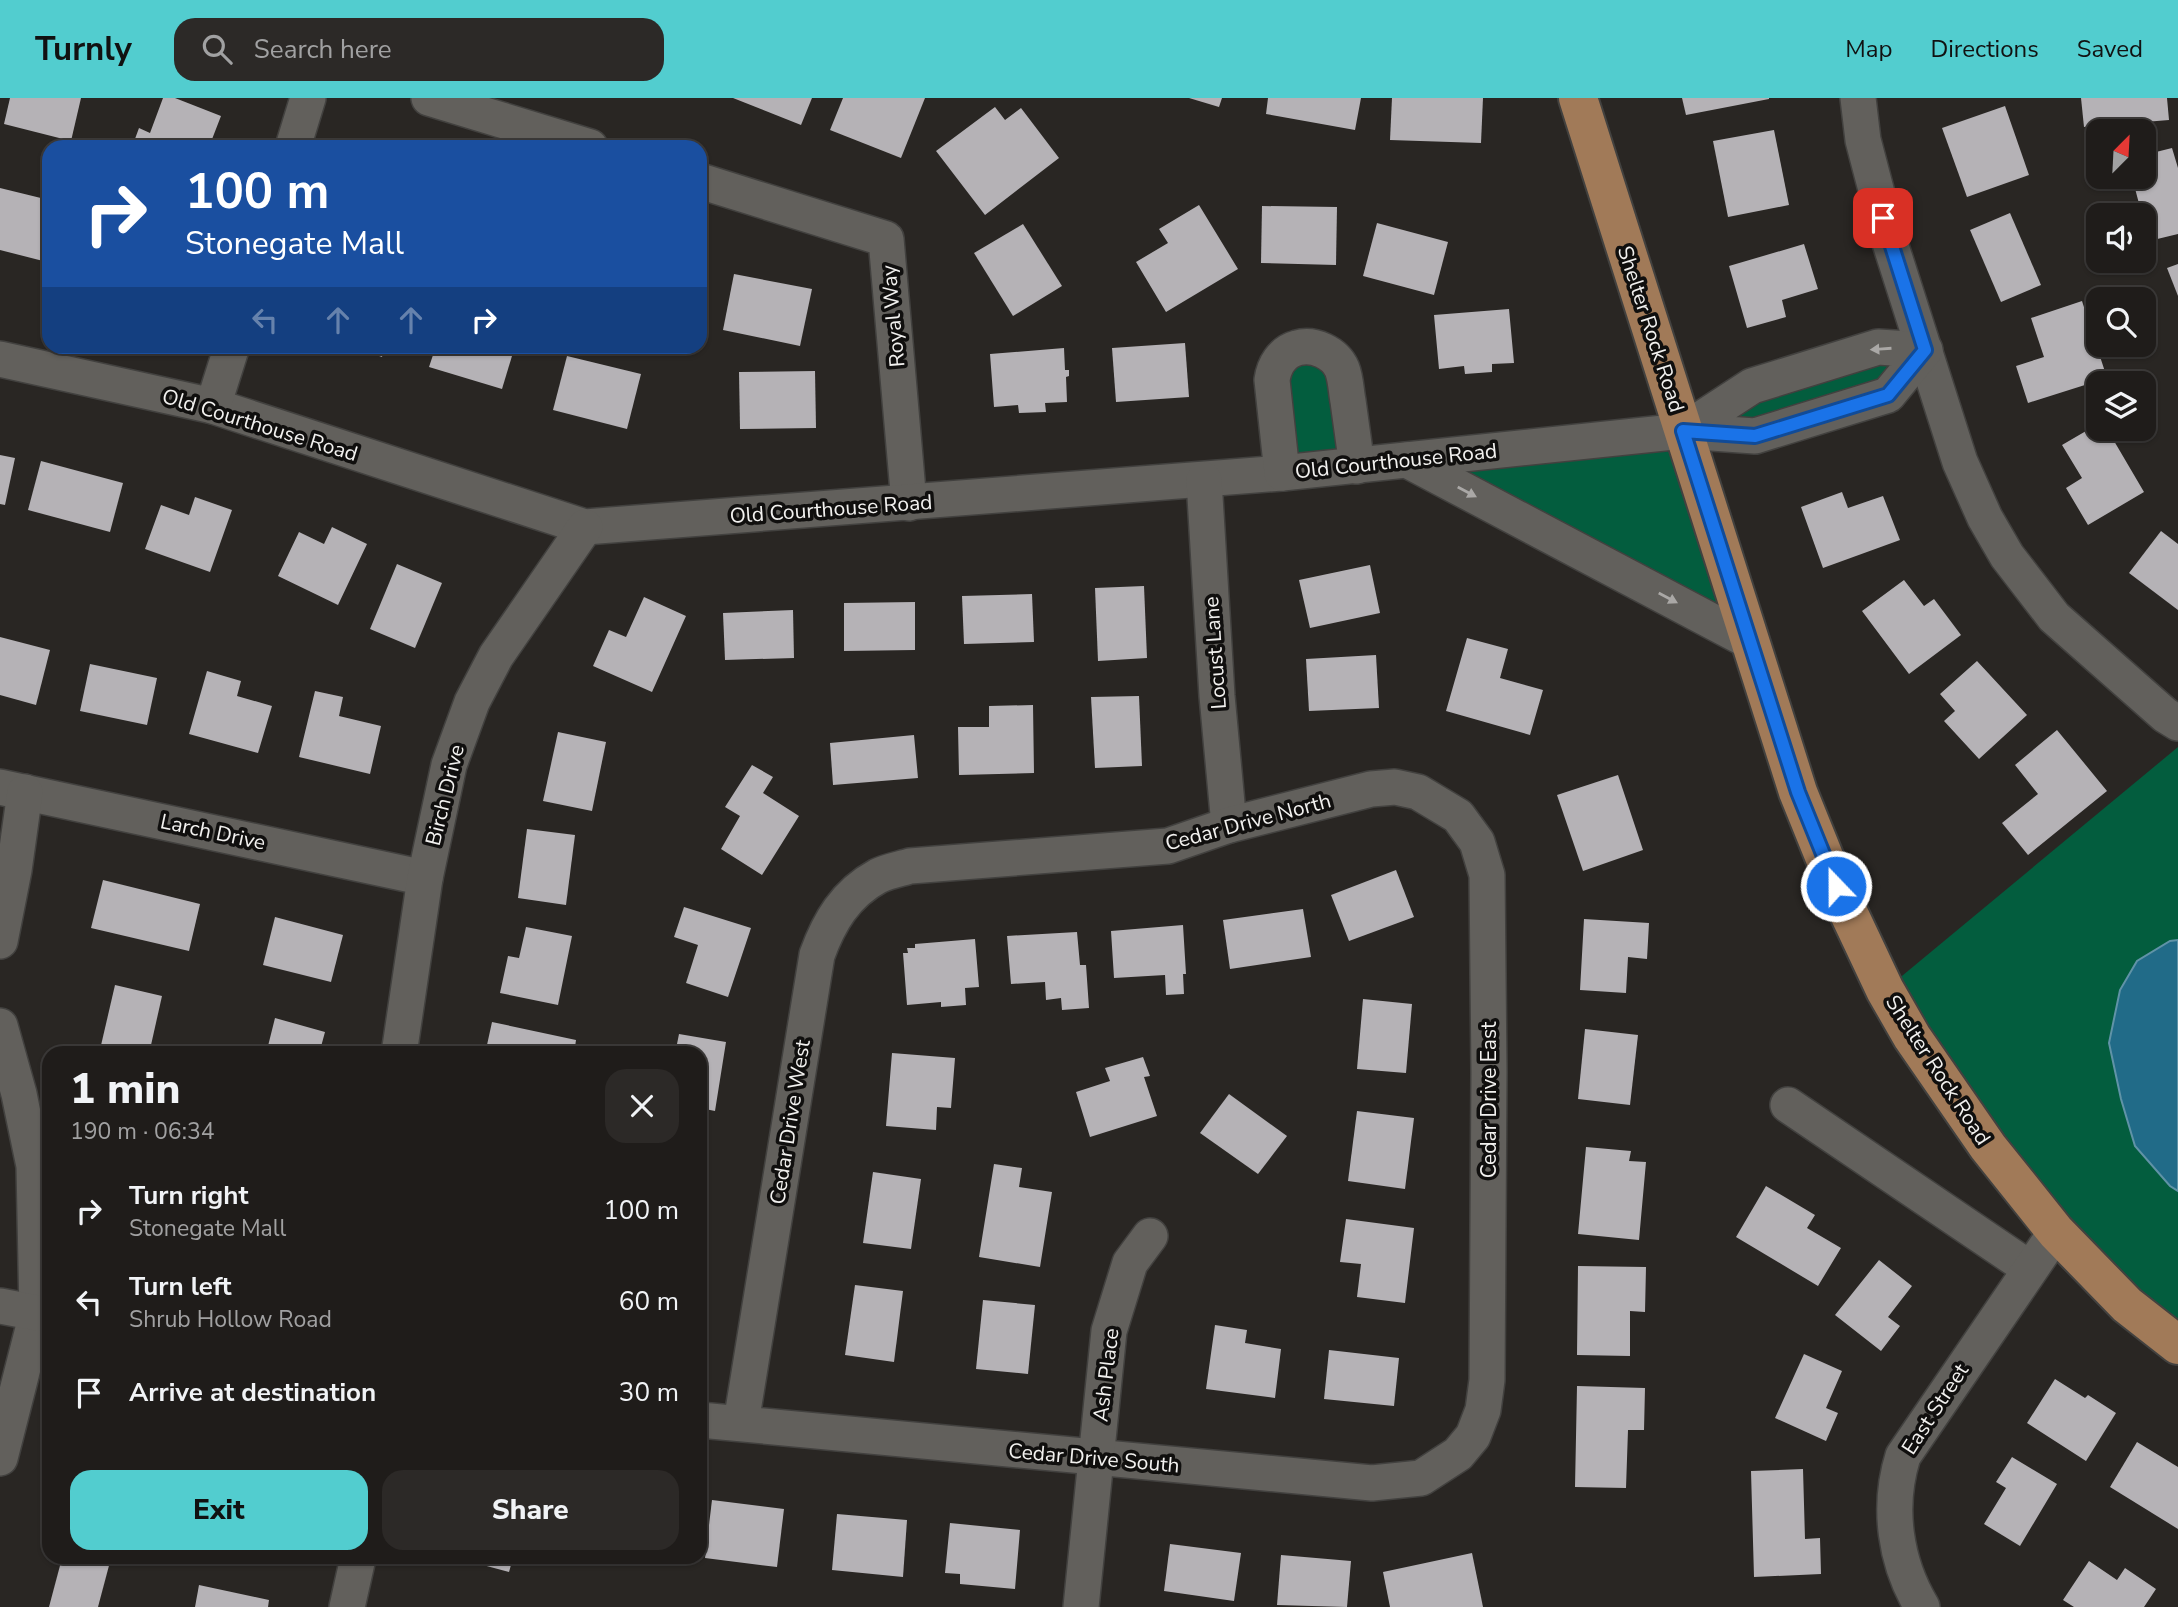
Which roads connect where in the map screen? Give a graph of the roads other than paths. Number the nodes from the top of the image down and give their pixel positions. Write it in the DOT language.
graph roads {
  1 [pos="308,98"];
  2 [pos="429,98"];
  3 [pos="1578,98"];
  4 [pos="1858,98"];
  5 [pos="295,140"];
  6 [pos="567,140"];
  7 [pos="707,183"];
  8 [pos="1925,350"];
  9 [pos="229,354"];
  10 [pos="0,359"];
  11 [pos="213,406"];
  12 [pos="1683,431"];
  13 [pos="1407,460"];
  14 [pos="1357,466"];
  15 [pos="1282,473"];
  16 [pos="1204,480"];
  17 [pos="909,503"];
  18 [pos="585,527"];
  19 [pos="1751,642"];
  20 [pos="2178,723"];
  21 [pos="13,790"];
  22 [pos="1418,792"];
  23 [pos="1229,825"];
  24 [pos="910,866"];
  25 [pos="425,878"];
  26 [pos="0,941"];
  27 [pos="0,1026"];
  28 [pos="400,1046"];
  29 [pos="1788,1105"];
  30 [pos="2056,1232"];
  31 [pos="1150,1236"];
  32 [pos="2029,1268"];
  33 [pos="0,1306"];
  34 [pos="37,1314"];
  35 [pos="2178,1345"];
  36 [pos="707,1421"];
  37 [pos="741,1423"];
  38 [pos="1473,1436"];
  39 [pos="0,1458"];
  40 [pos="1096,1458"];
  41 [pos="357,1564"];
  42 [pos="347,1607"];
  43 [pos="1081,1607"];
  44 [pos="1922,1607"];
  1 -- 5 [label="street"];
  2 -- 6 [label="street"];
  3 -- 12 [label="main road, Shelter Rock Road"];
  4 -- 8 [label="street"];
  7 -- 17 [label="street, Royal Way"];
  8 -- 12 [label="street, one-way"];
  8 -- 12 [label="street, Old Courthouse Road"];
  8 -- 20 [label="street"];
  9 -- 11 [label="street"];
  10 -- 11 [label="street, Old Courthouse Road"];
  11 -- 18 [label="street, Old Courthouse Road"];
  12 -- 13 [label="street, Old Courthouse Road"];
  12 -- 19 [label="main road, Shelter Rock Road"];
  13 -- 14 [label="street, Old Courthouse Road"];
  13 -- 19 [label="street, one-way"];
  14 -- 15 [label="street, Old Courthouse Road"];
  14 -- 15 [label="street"];
  15 -- 16 [label="street, Old Courthouse Road"];
  16 -- 17 [label="street, Old Courthouse Road"];
  16 -- 23 [label="street, Locust Lane"];
  17 -- 18 [label="street, Old Courthouse Road"];
  18 -- 25 [label="street, Birch Drive"];
  19 -- 30 [label="main road, Shelter Rock Road"];
  21 -- 25 [label="street, Larch Drive"];
  21 -- 26 [label="street"];
  22 -- 23 [label="street, Cedar Drive North"];
  22 -- 38 [label="street, Cedar Drive East"];
  23 -- 24 [label="street, Cedar Drive North"];
  24 -- 37 [label="street, Cedar Drive West"];
  25 -- 28 [label="street, Birch Drive"];
  27 -- 34 [label="street"];
  29 -- 32 [label="street"];
  30 -- 32 [label="street, East Street"];
  30 -- 35 [label="main road, Shelter Rock Road"];
  31 -- 40 [label="street, Ash Place"];
  32 -- 44 [label="street, East Street"];
  33 -- 34 [label="street"];
  34 -- 39 [label="street"];
  36 -- 37 [label="street, Cedar Drive South"];
  37 -- 40 [label="street, Cedar Drive South"];
  38 -- 40 [label="street, Cedar Drive South"];
  40 -- 43 [label="street, Ash Place"];
  41 -- 42 [label="street"];
}
